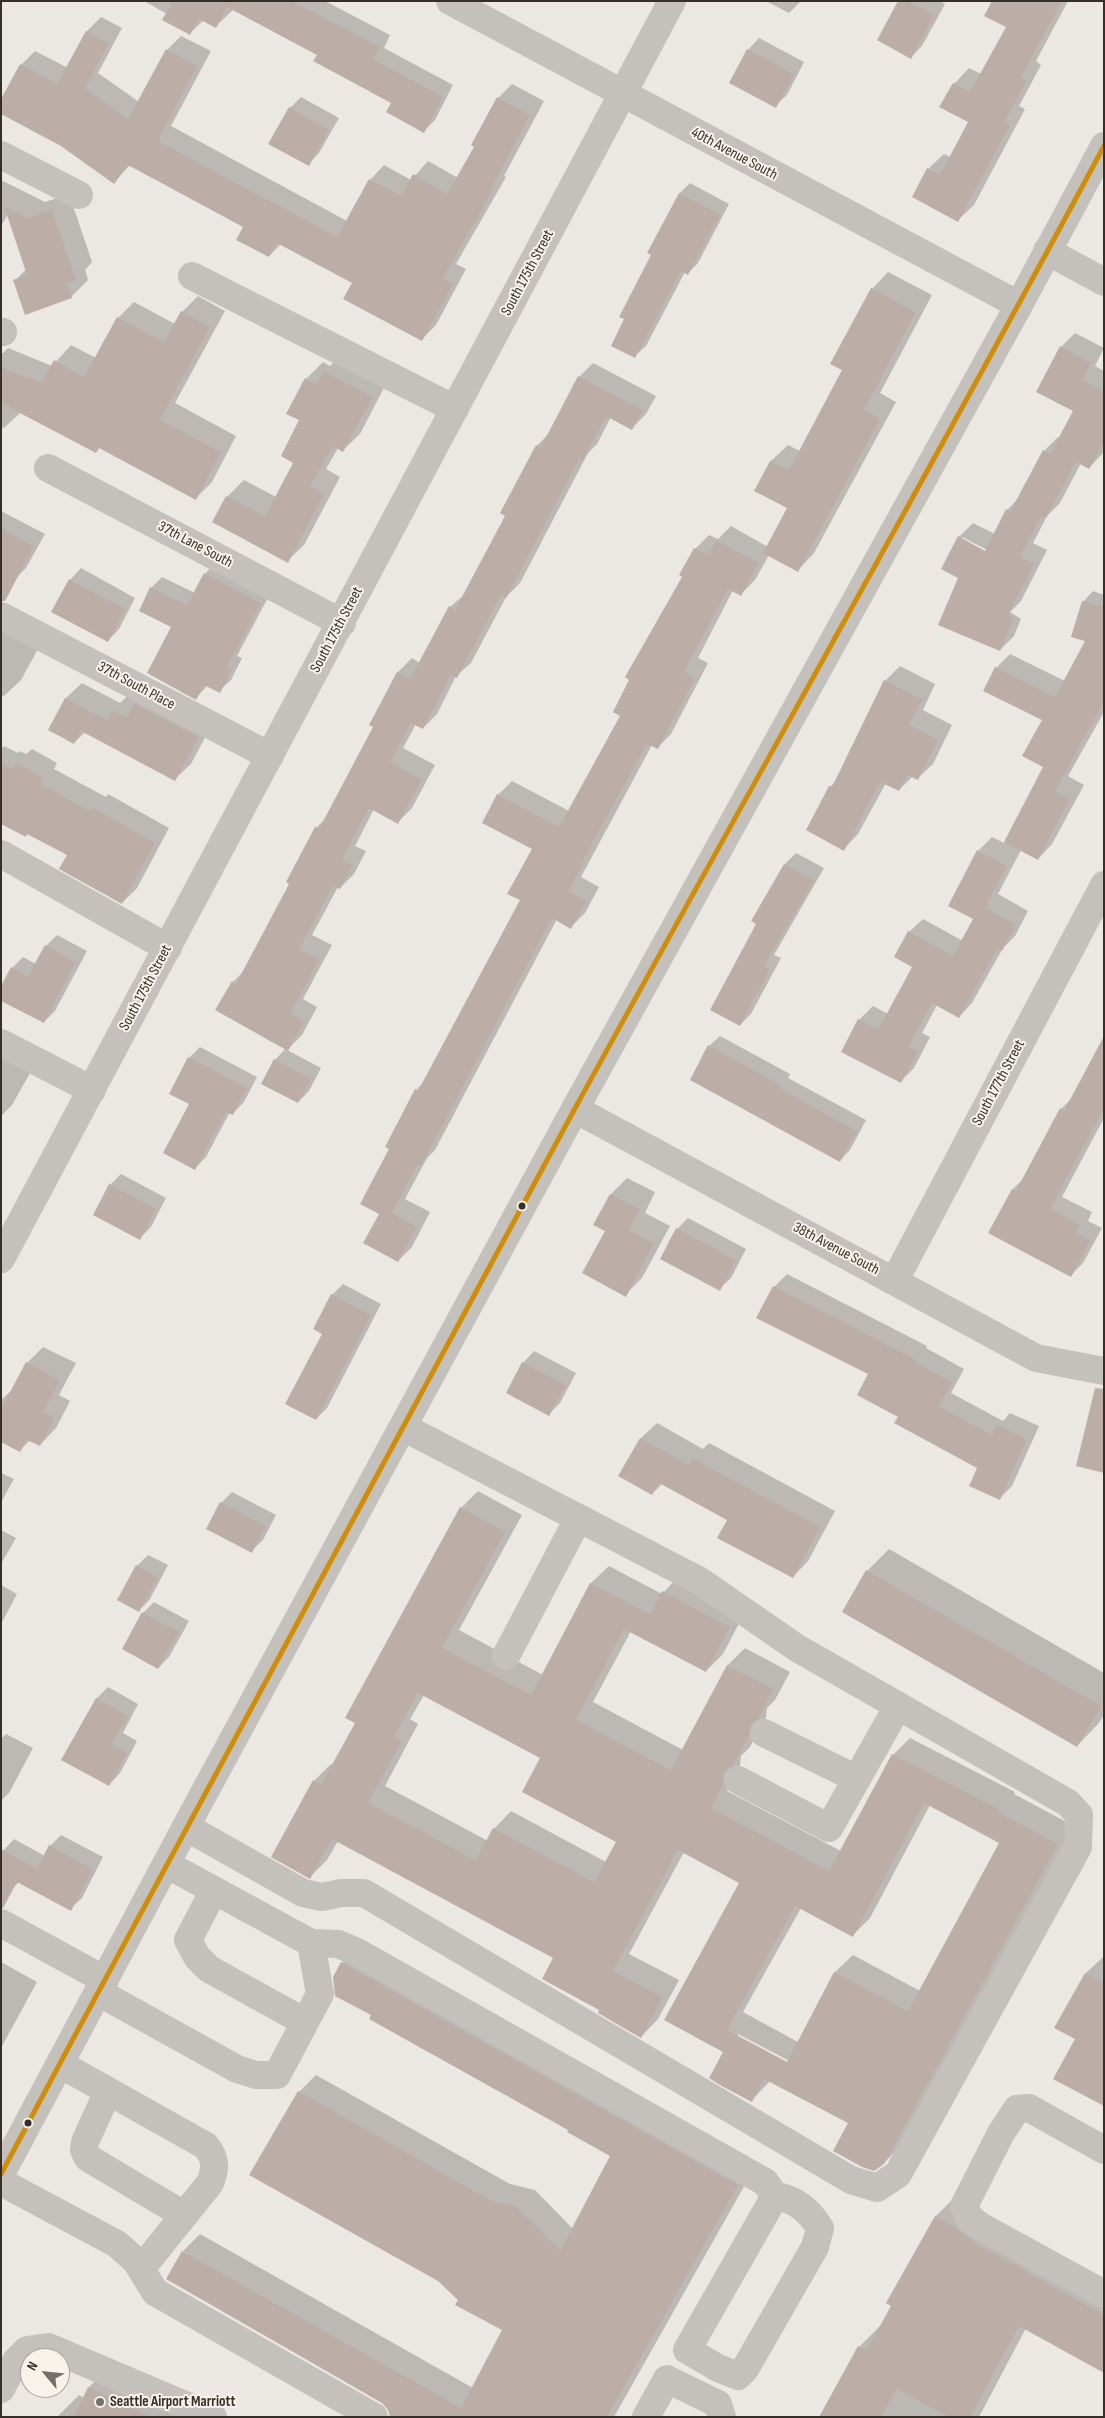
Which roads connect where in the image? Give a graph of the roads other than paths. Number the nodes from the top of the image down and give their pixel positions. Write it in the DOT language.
graph roads {
  1 [pos="450,1"];
  2 [pos="672,1"];
  3 [pos="623,94"];
  4 [pos="1104,146"];
  5 [pos="1,155"];
  6 [pos="79,195"];
  7 [pos="1047,251"];
  8 [pos="192,276"];
  9 [pos="1104,282"];
  10 [pos="1020,305"];
  11 [pos="456,409"];
  12 [pos="48,468"];
  13 [pos="1,616"];
  14 [pos="342,622"];
  15 [pos="270,756"];
  16 [pos="1,854"];
  17 [pos="1104,884"];
  18 [pos="168,948"];
  19 [pos="1,1043"];
  20 [pos="92,1090"];
  21 [pos="575,1109"];
  22 [pos="1,1259"];
  23 [pos="894,1280"];
  24 [pos="1104,1371"];
  25 [pos="403,1427"];
  26 [pos="578,1519"];
  27 [pos="506,1656"];
  28 [pos="898,1706"];
  29 [pos="764,1733"];
  30 [pos="857,1779"];
  31 [pos="738,1780"];
  32 [pos="186,1827"];
  33 [pos="166,1864"];
  34 [pos="214,1890"];
  35 [pos="1,1923"];
  36 [pos="311,1943"];
  37 [pos="101,1986"];
  38 [pos="306,2022"];
  39 [pos="60,2064"];
  40 [pos="108,2091"];
  41 [pos="1104,2150"];
  42 [pos="1,2174"];
  43 [pos="1,2182"];
  44 [pos="775,2196"];
  45 [pos="184,2215"];
  46 [pos="141,2269"];
  47 [pos="1104,2294"];
  48 [pos="1,2389"];
  49 [pos="213,2417"];
  50 [pos="374,2417"];
  51 [pos="646,2417"];
  52 [pos="722,2417"];
  1 -- 3 [label="street, 40th Avenue South"];
  2 -- 3 [label="street, South 175th Street"];
  3 -- 10 [label="street, 40th Avenue South"];
  3 -- 11 [label="street, South 175th Street"];
  4 -- 7 [label="street"];
  5 -- 6 [label="street"];
  7 -- 9 [label="street"];
  7 -- 10 [label="street"];
  8 -- 11 [label="street"];
  10 -- 21 [label="street"];
  11 -- 14 [label="street, South 175th Street"];
  12 -- 14 [label="street, 37th Lane South"];
  13 -- 15 [label="street, 37th South Place"];
  14 -- 15 [label="street, South 175th Street"];
  15 -- 18 [label="street, South 175th Street"];
  16 -- 18 [label="street"];
  17 -- 23 [label="street, South 177th Street"];
  18 -- 20 [label="street, South 175th Street"];
  19 -- 20 [label="street"];
  20 -- 22 [label="street, South 175th Street"];
  21 -- 23 [label="street, 38th Avenue South"];
  21 -- 25 [label="street"];
  23 -- 24 [label="street, 38th Avenue South"];
  25 -- 26 [label="street"];
  25 -- 32 [label="street"];
  26 -- 27 [label="street"];
  26 -- 28 [label="street"];
  28 -- 30 [label="street"];
  28 -- 32 [label="street"];
  29 -- 30 [label="street"];
  30 -- 31 [label="street"];
  32 -- 33 [label="street"];
  33 -- 34 [label="street"];
  33 -- 37 [label="street"];
  34 -- 36 [label="street"];
  34 -- 38 [label="street"];
  35 -- 37 [label="street"];
  36 -- 38 [label="street"];
  36 -- 44 [label="street"];
  37 -- 38 [label="street"];
  37 -- 39 [label="street"];
  39 -- 40 [label="street"];
  39 -- 42 [label="street"];
  40 -- 45 [label="street"];
  40 -- 45 [label="street"];
  41 -- 47 [label="street"];
  43 -- 46 [label="street"];
  44 -- 44 [label="street"];
  45 -- 46 [label="street"];
  46 -- 50 [label="street"];
  48 -- 49 [label="street"];
  51 -- 52 [label="street"];
}
